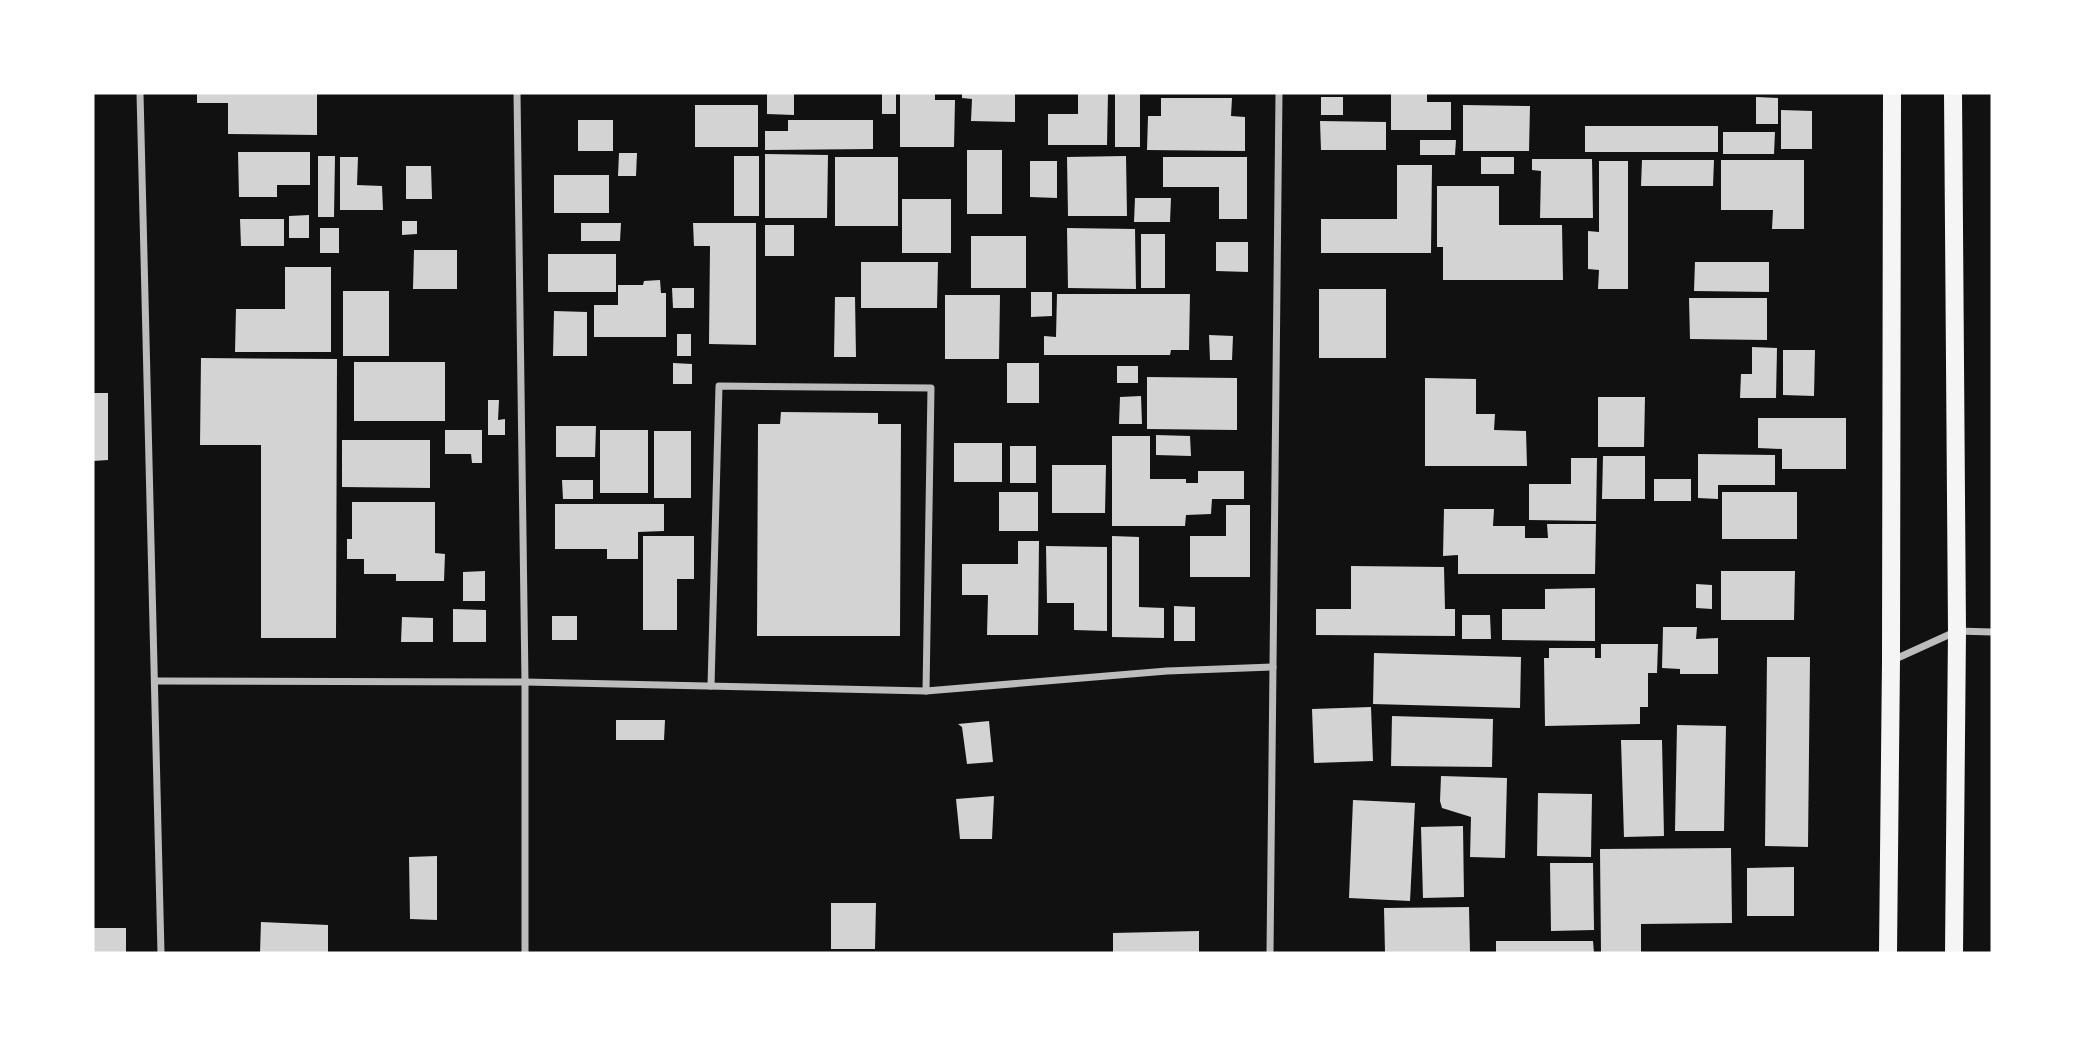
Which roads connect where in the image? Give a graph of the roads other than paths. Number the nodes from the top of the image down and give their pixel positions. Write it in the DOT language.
graph roads {
  1 [pos="140,93"];
  2 [pos="517,93"];
  3 [pos="1279,93"];
  4 [pos="1892,93"];
  5 [pos="1953,93"];
  6 [pos="1957,631"];
  7 [pos="1992,632"];
  8 [pos="1891,661"];
  9 [pos="1273,667"];
  10 [pos="155,681"];
  11 [pos="525,682"];
  12 [pos="711,686"];
  13 [pos="926,691"];
  14 [pos="160,953"];
  15 [pos="525,953"];
  16 [pos="1270,953"];
  17 [pos="1888,953"];
  18 [pos="1954,953"];
  1 -- 10 [label="street"];
  2 -- 11 [label="street"];
  3 -- 9 [label="street"];
  4 -- 8 [label="main road"];
  5 -- 6 [label="main road"];
  6 -- 7 [label="street"];
  6 -- 8 [label="street"];
  6 -- 18 [label="main road"];
  8 -- 17 [label="main road"];
  9 -- 13 [label="street"];
  9 -- 16 [label="street"];
  10 -- 11 [label="street"];
  10 -- 14 [label="street"];
  11 -- 12 [label="street"];
  11 -- 15 [label="street"];
  12 -- 13 [label="street"];
  12 -- 13 [label="street"];
}
